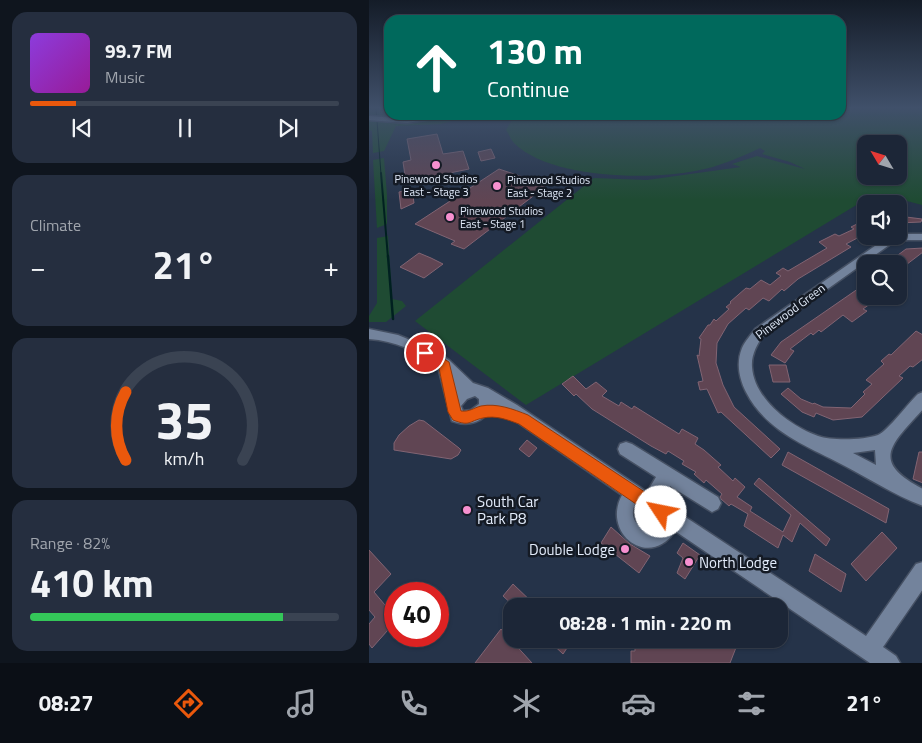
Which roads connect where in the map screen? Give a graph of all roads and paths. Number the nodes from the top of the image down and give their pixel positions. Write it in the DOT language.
graph roads {
  1 [pos="922,237"];
  2 [pos="369,334"];
  3 [pos="445,365"];
  4 [pos="472,390"];
  5 [pos="486,396"];
  6 [pos="922,398"];
  7 [pos="454,406"];
  8 [pos="481,412"];
  9 [pos="523,419"];
  10 [pos="885,440"];
  11 [pos="816,442"];
  12 [pos="626,449"];
  13 [pos="667,475"];
  14 [pos="898,485"];
  15 [pos="633,493"];
  16 [pos="922,498"];
  17 [pos="712,503"];
  18 [pos="650,504"];
  19 [pos="672,519"];
  20 [pos="922,571"];
  21 [pos="869,649"];
  22 [pos="889,663"];
  1 -- 11 [label="street, Pinewood Green"];
  2 -- 3 [label="street"];
  3 -- 4 [label="street"];
  3 -- 7 [label="street"];
  4 -- 5 [label="street"];
  4 -- 7 [label="street"];
  5 -- 8 [label="street"];
  5 -- 9 [label="street"];
  6 -- 10 [label="street"];
  7 -- 8 [label="street"];
  8 -- 9 [label="street"];
  9 -- 15 [label="street"];
  10 -- 11 [label="street, Pinewood Green"];
  10 -- 14 [label="street, Pinewood Green"];
  11 -- 14 [label="street, Pinewood Green"];
  12 -- 13 [label="street"];
  13 -- 17 [label="street"];
  13 -- 18 [label="street"];
  14 -- 16 [label="street, Pinewood Green"];
  15 -- 18 [label="street"];
  15 -- 19 [label="street"];
  18 -- 19 [label="street"];
  19 -- 21 [label="street"];
  20 -- 21 [label="street"];
  21 -- 22 [label="street"];
}
